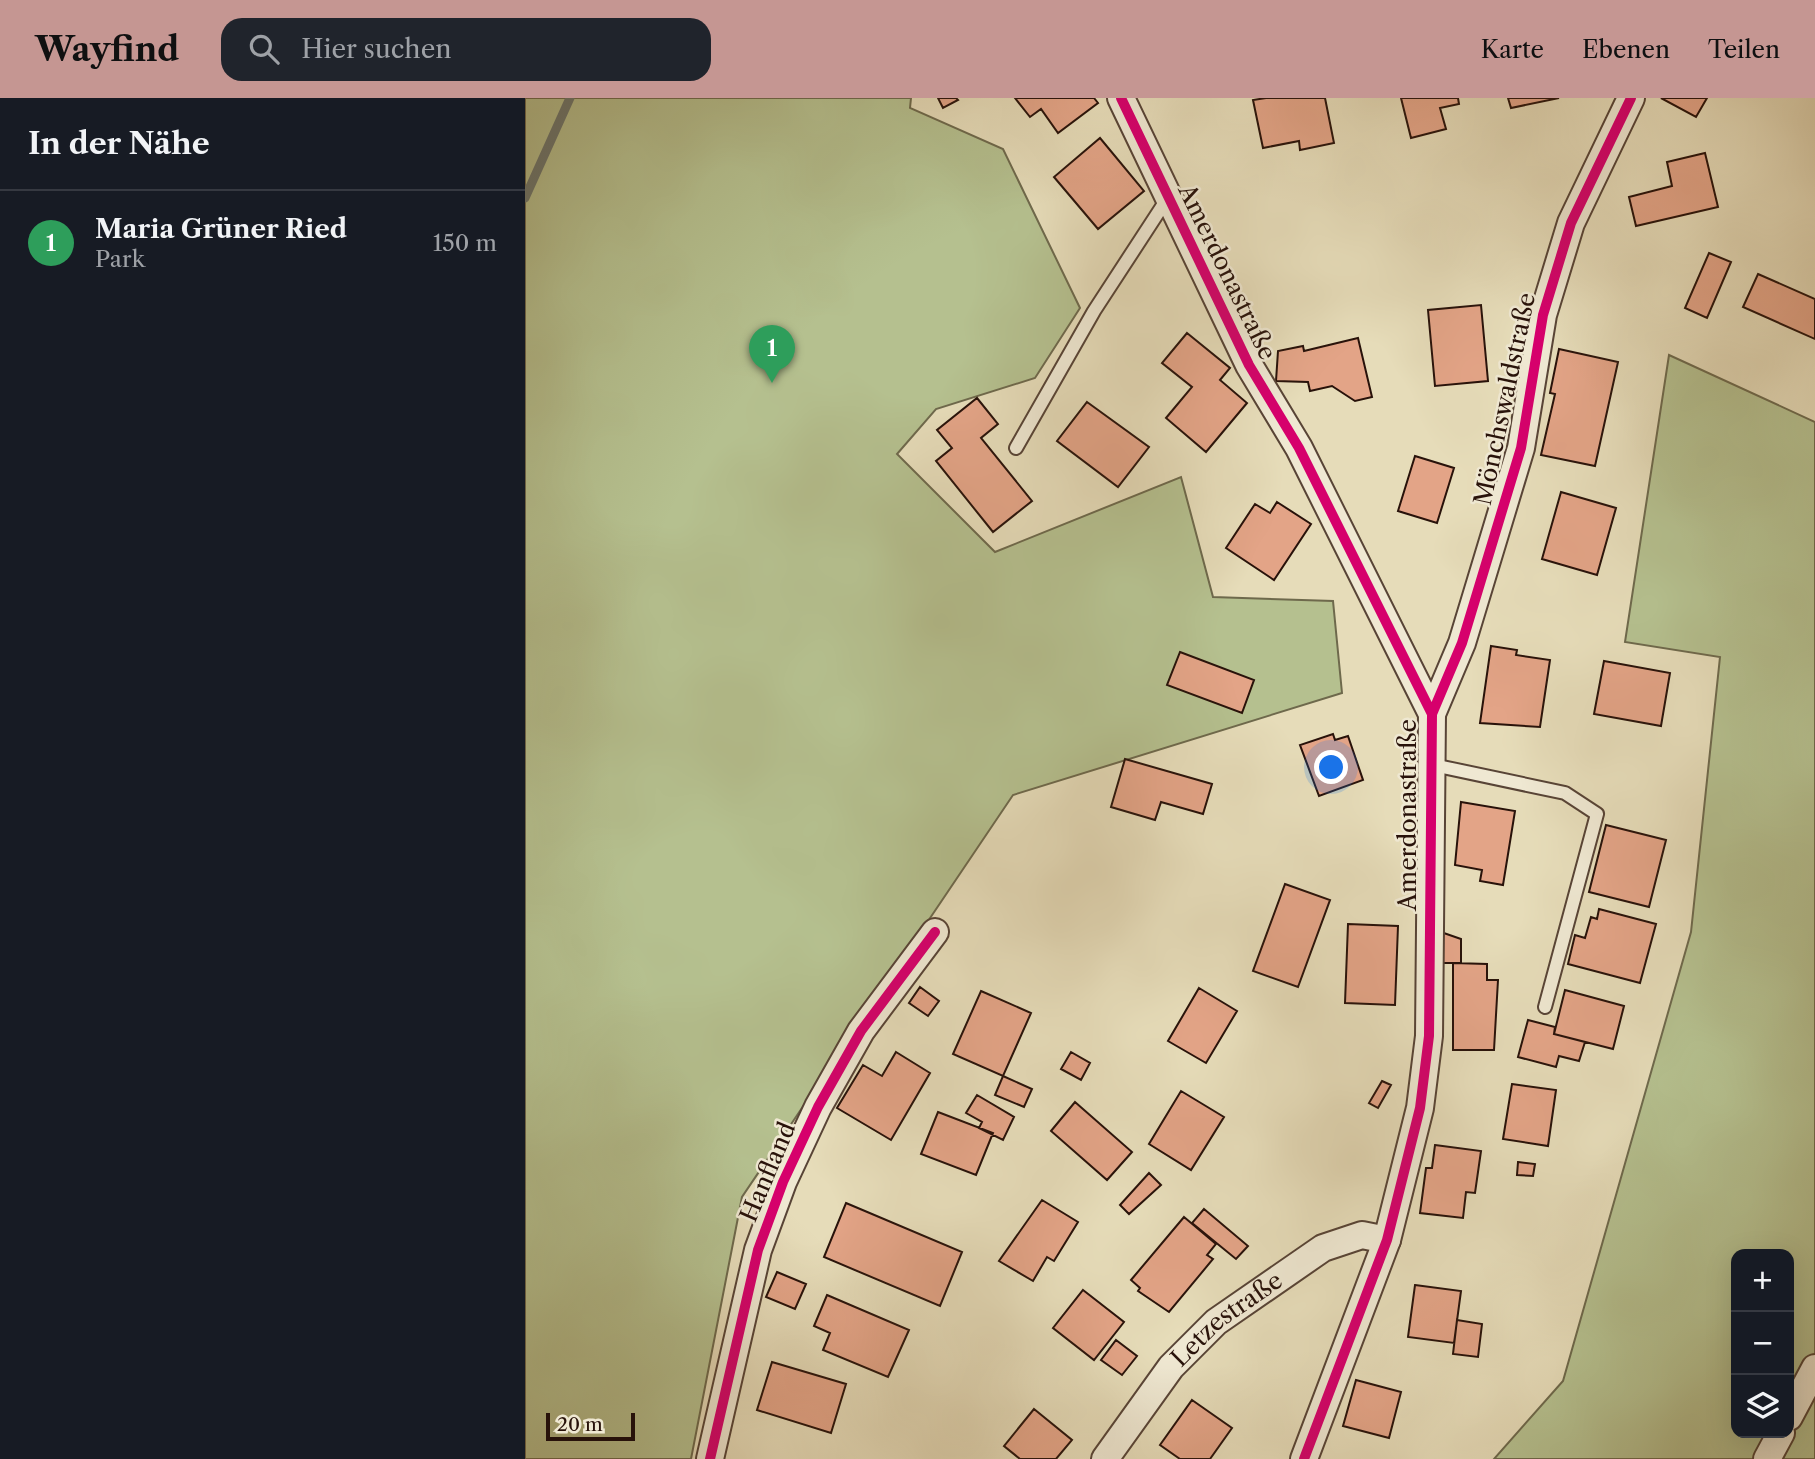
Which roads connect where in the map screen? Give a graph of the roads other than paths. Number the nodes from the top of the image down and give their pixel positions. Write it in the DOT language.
graph roads {
  1 [pos="1121,98"];
  2 [pos="1631,98"];
  3 [pos="1167,199"];
  4 [pos="1016,448"];
  5 [pos="1432,714"];
  6 [pos="1433,765"];
  7 [pos="935,932"];
  8 [pos="1545,1007"];
  9 [pos="1387,1240"];
  10 [pos="1815,1368"];
  11 [pos="1794,1408"];
  12 [pos="1778,1438"];
  13 [pos="710,1459"];
  14 [pos="1105,1459"];
  15 [pos="1304,1459"];
  16 [pos="1767,1459"];
  1 -- 3 [label="street, Amerdonastraße"];
  2 -- 5 [label="street, Mönchswaldstraße"];
  3 -- 4 [label="lane"];
  3 -- 5 [label="street, Amerdonastraße"];
  5 -- 6 [label="street, Amerdonastraße"];
  6 -- 8 [label="lane"];
  6 -- 9 [label="street, Amerdonastraße"];
  7 -- 13 [label="street, Hanfland"];
  9 -- 14 [label="street, Letzestraße"];
  9 -- 15 [label="street, Amerdonastraße"];
  10 -- 11 [label="street"];
  12 -- 16 [label="street"];
}
